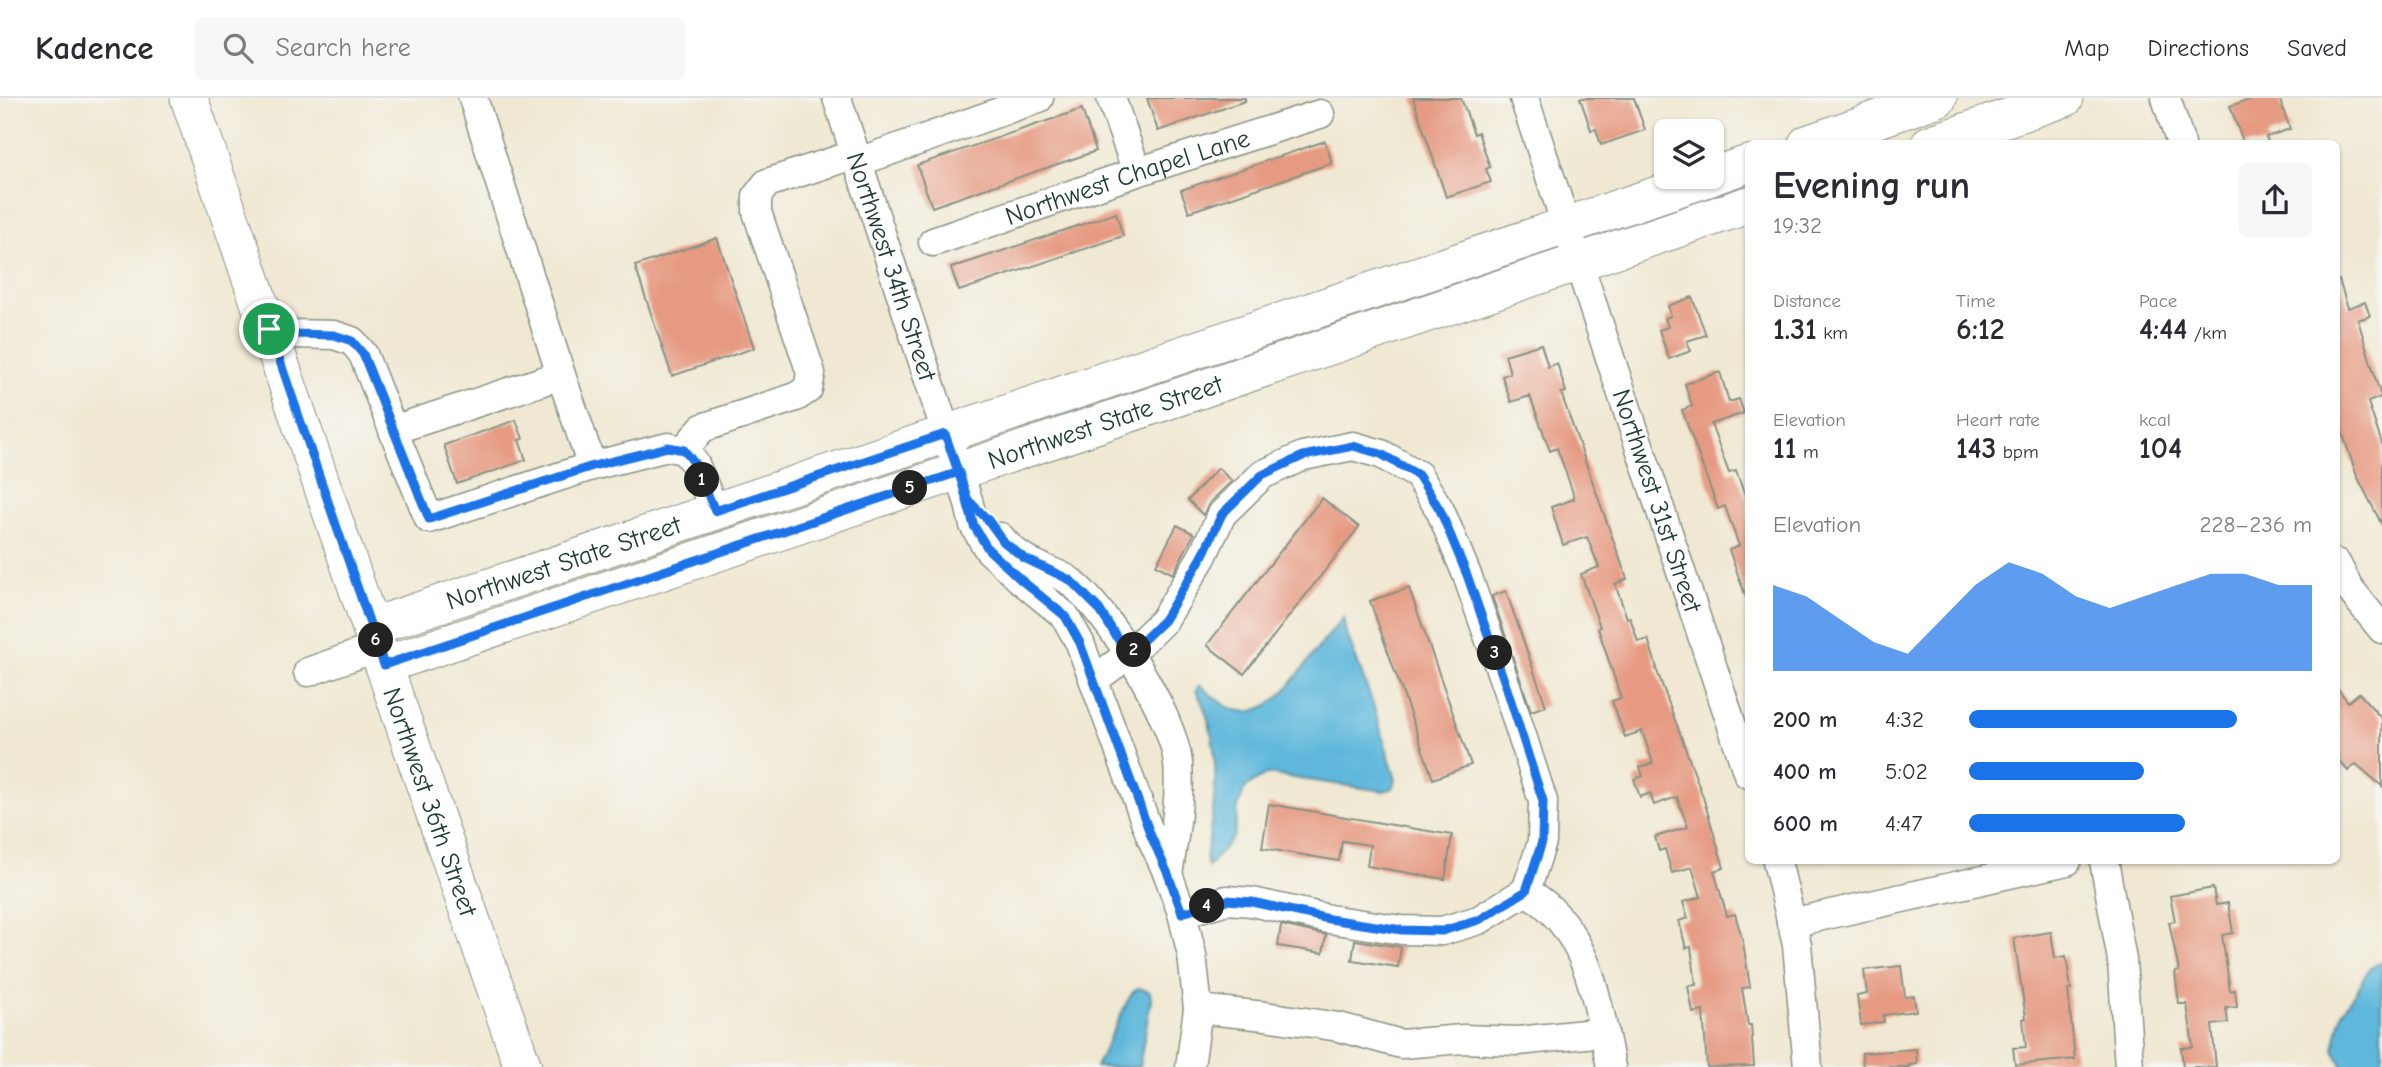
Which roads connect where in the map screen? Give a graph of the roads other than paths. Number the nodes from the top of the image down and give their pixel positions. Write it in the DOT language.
graph roads {
  1 [pos="189,98"];
  2 [pos="473,98"];
  3 [pos="836,98"];
  4 [pos="1039,98"];
  5 [pos="1111,98"];
  6 [pos="1524,98"];
  7 [pos="1938,98"];
  8 [pos="2065,98"];
  9 [pos="2166,98"];
  10 [pos="1320,114"];
  11 [pos="1818,140"];
  12 [pos="1942,140"];
  13 [pos="2180,140"];
  14 [pos="857,158"];
  15 [pos="1745,165"];
  16 [pos="1137,172"];
  17 [pos="1724,172"];
  18 [pos="1676,189"];
  19 [pos="1745,206"];
  20 [pos="1568,226"];
  21 [pos="933,242"];
  22 [pos="1578,263"];
  23 [pos="269,329"];
  24 [pos="561,375"];
  25 [pos="393,430"];
  26 [pos="945,434"];
  27 [pos="684,450"];
  28 [pos="593,466"];
  29 [pos="963,486"];
  30 [pos="715,511"];
  31 [pos="2340,571"];
  32 [pos="2382,629"];
  33 [pos="378,646"];
  34 [pos="1128,655"];
  35 [pos="308,672"];
  36 [pos="1096,679"];
  37 [pos="1745,765"];
  38 [pos="1778,864"];
  39 [pos="2054,864"];
  40 [pos="2105,864"];
  41 [pos="1168,874"];
  42 [pos="1526,891"];
  43 [pos="1182,913"];
  44 [pos="1791,923"];
  45 [pos="1198,1009"];
  46 [pos="1604,1032"];
  47 [pos="523,1067"];
  48 [pos="1190,1067"];
  49 [pos="1611,1067"];
  50 [pos="1808,1067"];
  51 [pos="2129,1067"];
  1 -- 23 [label="main road, Northwest 36th Street"];
  2 -- 24 [label="street"];
  3 -- 14 [label="street, Northwest 34th Street"];
  4 -- 14 [label="street"];
  5 -- 16 [label="street"];
  6 -- 20 [label="street, Northwest 31st Street"];
  7 -- 11 [label="main road"];
  8 -- 12 [label="main road"];
  9 -- 13 [label="street"];
  10 -- 16 [label="street, Northwest Chapel Lane"];
  14 -- 26 [label="street, Northwest 34th Street"];
  14 -- 27 [label="street"];
  15 -- 17 [label="main road, Northwest State Street"];
  16 -- 21 [label="street, Northwest Chapel Lane"];
  18 -- 20 [label="main road, Northwest State Street"];
  19 -- 22 [label="main road, Northwest State Street"];
  20 -- 22 [label="street, Northwest 31st Street"];
  20 -- 26 [label="main road, Northwest State Street"];
  22 -- 29 [label="main road, Northwest State Street"];
  22 -- 37 [label="street, Northwest 31st Street"];
  23 -- 25 [label="street"];
  23 -- 33 [label="main road, Northwest 36th Street"];
  24 -- 25 [label="street"];
  24 -- 28 [label="street"];
  25 -- 28 [label="street"];
  26 -- 29 [label="street, Northwest 34th Street"];
  26 -- 30 [label="main road, Northwest State Street"];
  27 -- 28 [label="street"];
  27 -- 30 [label="street"];
  29 -- 33 [label="main road, Northwest State Street"];
  29 -- 34 [label="street"];
  29 -- 36 [label="street, Northwest 34th Street"];
  30 -- 33 [label="main road, Northwest State Street"];
  31 -- 32 [label="street"];
  33 -- 35 [label="street"];
  33 -- 47 [label="main road, Northwest 36th Street"];
  34 -- 36 [label="street"];
  34 -- 41 [label="street"];
  34 -- 42 [label="street"];
  36 -- 41 [label="street, Northwest 34th Street"];
  38 -- 44 [label="street"];
  39 -- 44 [label="street"];
  40 -- 51 [label="street"];
  41 -- 43 [label="street, Northwest 34th Street"];
  42 -- 43 [label="street"];
  42 -- 46 [label="street"];
  43 -- 45 [label="street, Northwest 34th Street"];
  44 -- 50 [label="street"];
  45 -- 46 [label="street"];
  45 -- 48 [label="street, Northwest 34th Street"];
  46 -- 49 [label="street"];
}
